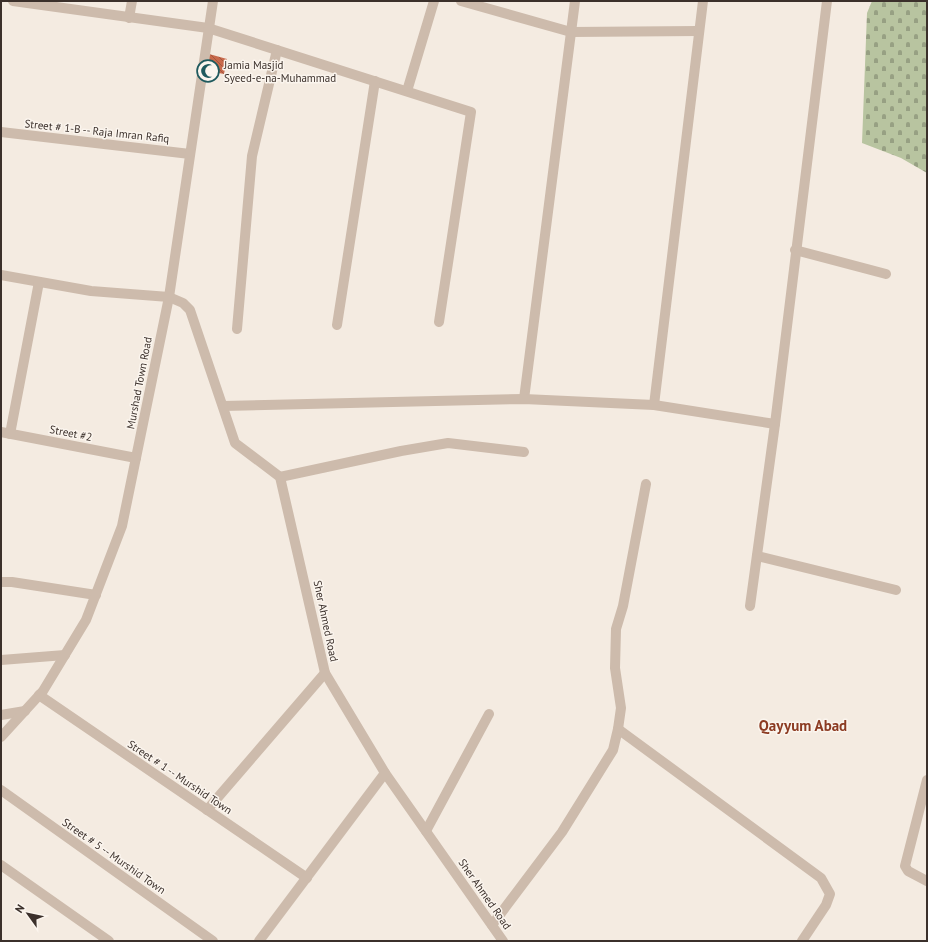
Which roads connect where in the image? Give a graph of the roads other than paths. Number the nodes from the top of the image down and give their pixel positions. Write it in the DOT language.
graph roads {
  1 [pos="13,1"];
  2 [pos="132,1"];
  3 [pos="212,1"];
  4 [pos="434,1"];
  5 [pos="461,1"];
  6 [pos="575,1"];
  7 [pos="702,1"];
  8 [pos="826,1"];
  9 [pos="129,18"];
  10 [pos="208,28"];
  11 [pos="698,31"];
  12 [pos="571,32"];
  13 [pos="277,50"];
  14 [pos="375,81"];
  15 [pos="407,91"];
  16 [pos="1,132"];
  17 [pos="190,154"];
  18 [pos="795,250"];
  19 [pos="886,274"];
  20 [pos="1,275"];
  21 [pos="38,282"];
  22 [pos="169,297"];
  23 [pos="439,322"];
  24 [pos="337,325"];
  25 [pos="237,328"];
  26 [pos="524,399"];
  27 [pos="654,404"];
  28 [pos="223,406"];
  29 [pos="775,424"];
  30 [pos="6,433"];
  31 [pos="524,452"];
  32 [pos="136,458"];
  33 [pos="280,477"];
  34 [pos="646,484"];
  35 [pos="757,556"];
  36 [pos="1,582"];
  37 [pos="896,590"];
  38 [pos="96,595"];
  39 [pos="750,606"];
  40 [pos="65,655"];
  41 [pos="1,660"];
  42 [pos="325,673"];
  43 [pos="39,695"];
  44 [pos="25,711"];
  45 [pos="489,714"];
  46 [pos="1,715"];
  47 [pos="618,729"];
  48 [pos="1,737"];
  49 [pos="385,773"];
  50 [pos="927,780"];
  51 [pos="1,790"];
  52 [pos="207,810"];
  53 [pos="426,832"];
  54 [pos="1,865"];
  55 [pos="307,878"];
  56 [pos="927,881"];
  57 [pos="492,925"];
  58 [pos="109,941"];
  59 [pos="213,941"];
  60 [pos="260,941"];
  61 [pos="503,941"];
  62 [pos="802,941"];
  1 -- 9 [label="street"];
  2 -- 9 [label="street"];
  3 -- 10 [label="street, Murshad Town Road"];
  4 -- 15 [label="street"];
  5 -- 12 [label="street"];
  6 -- 12 [label="street"];
  7 -- 11 [label="street"];
  8 -- 18 [label="street"];
  9 -- 10 [label="street"];
  10 -- 13 [label="street"];
  10 -- 17 [label="street, Murshad Town Road"];
  11 -- 12 [label="street"];
  11 -- 27 [label="street"];
  12 -- 26 [label="street"];
  13 -- 14 [label="street"];
  13 -- 25 [label="street"];
  14 -- 15 [label="street"];
  14 -- 24 [label="street"];
  15 -- 23 [label="street"];
  16 -- 17 [label="street, Street # 1-B -- Raja Imran Rafiq"];
  17 -- 22 [label="street, Murshad Town Road"];
  18 -- 19 [label="street"];
  18 -- 29 [label="street"];
  20 -- 21 [label="street"];
  21 -- 22 [label="street"];
  21 -- 30 [label="street"];
  22 -- 28 [label="street"];
  22 -- 32 [label="street, Murshad Town Road"];
  26 -- 27 [label="street"];
  26 -- 28 [label="street"];
  27 -- 29 [label="street"];
  28 -- 33 [label="street"];
  29 -- 35 [label="street"];
  30 -- 32 [label="street, Street #2"];
  31 -- 33 [label="street"];
  32 -- 38 [label="street, Murshad Town Road"];
  33 -- 42 [label="street, Sher Ahmed Road"];
  34 -- 47 [label="street"];
  35 -- 37 [label="street"];
  35 -- 39 [label="street"];
  36 -- 38 [label="street"];
  38 -- 40 [label="street, Murshad Town Road"];
  40 -- 41 [label="street"];
  40 -- 43 [label="street, Murshad Town Road"];
  42 -- 49 [label="street, Sher Ahmed Road"];
  42 -- 52 [label="street"];
  43 -- 44 [label="street, Murshad Town Road"];
  43 -- 52 [label="street, Street # 1 -- Murshid Town"];
  44 -- 46 [label="street"];
  44 -- 48 [label="street, Murshad Town Road"];
  45 -- 53 [label="street"];
  47 -- 57 [label="street"];
  47 -- 62 [label="street"];
  49 -- 53 [label="street, Sher Ahmed Road"];
  49 -- 55 [label="street"];
  50 -- 56 [label="street"];
  51 -- 59 [label="street, Street # 5 -- Murshid Town"];
  52 -- 55 [label="street, Street # 1 -- Murshid Town"];
  53 -- 57 [label="street, Sher Ahmed Road"];
  54 -- 58 [label="street"];
  55 -- 60 [label="street"];
  57 -- 61 [label="street, Sher Ahmed Road"];
}
